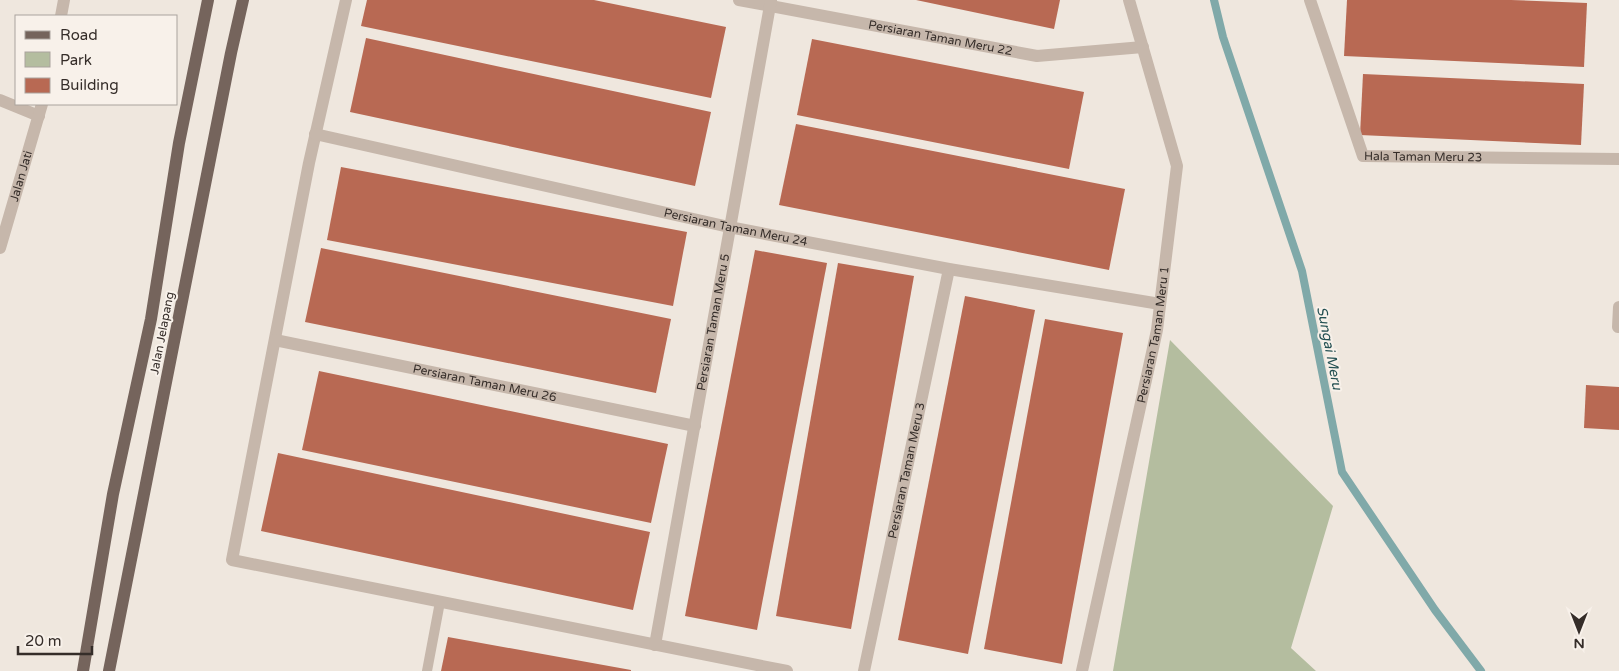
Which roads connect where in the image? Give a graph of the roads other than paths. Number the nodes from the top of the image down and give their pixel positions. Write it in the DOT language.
graph roads {
  1 [pos="64,0"];
  2 [pos="208,0"];
  3 [pos="243,0"];
  4 [pos="346,0"];
  5 [pos="739,0"];
  6 [pos="1129,0"];
  7 [pos="1310,0"];
  8 [pos="771,3"];
  9 [pos="61,15"];
  10 [pos="1143,47"];
  11 [pos="0,100"];
  12 [pos="15,104"];
  13 [pos="20,105"];
  14 [pos="41,110"];
  15 [pos="315,134"];
  16 [pos="1619,159"];
  17 [pos="729,227"];
  18 [pos="0,248"];
  19 [pos="949,269"];
  20 [pos="1160,304"];
  21 [pos="1619,307"];
  22 [pos="1619,327"];
  23 [pos="275,340"];
  24 [pos="695,426"];
  25 [pos="440,602"];
  26 [pos="654,645"];
  27 [pos="83,671"];
  28 [pos="109,671"];
  29 [pos="427,671"];
  30 [pos="788,671"];
  31 [pos="864,671"];
  32 [pos="1082,671"];
  1 -- 9 [label="street"];
  2 -- 27 [label="main road, Jalan Jelapang"];
  3 -- 28 [label="main road, Jalan Jelapang"];
  4 -- 15 [label="street"];
  5 -- 8 [label="street, Persiaran Taman Meru 22"];
  6 -- 10 [label="street, Persiaran Taman Meru 1"];
  7 -- 16 [label="street, Hala Taman Meru 23"];
  8 -- 10 [label="street, Persiaran Taman Meru 22"];
  8 -- 17 [label="street, Persiaran Taman Meru 5"];
  10 -- 20 [label="street, Persiaran Taman Meru 1"];
  11 -- 12 [label="street"];
  13 -- 14 [label="street"];
  14 -- 18 [label="street, Jalan Jati"];
  15 -- 17 [label="street, Persiaran Taman Meru 24"];
  15 -- 23 [label="street"];
  17 -- 19 [label="street, Persiaran Taman Meru 24"];
  17 -- 24 [label="street, Persiaran Taman Meru 5"];
  19 -- 20 [label="street, Persiaran Taman Meru 24"];
  19 -- 31 [label="street, Persiaran Taman Meru 3"];
  20 -- 32 [label="street, Persiaran Taman Meru 1"];
  21 -- 22 [label="street"];
  23 -- 24 [label="street, Persiaran Taman Meru 26"];
  23 -- 25 [label="street"];
  24 -- 26 [label="street, Persiaran Taman Meru 5"];
  25 -- 26 [label="street"];
  25 -- 29 [label="lane"];
  26 -- 30 [label="street"];
}
